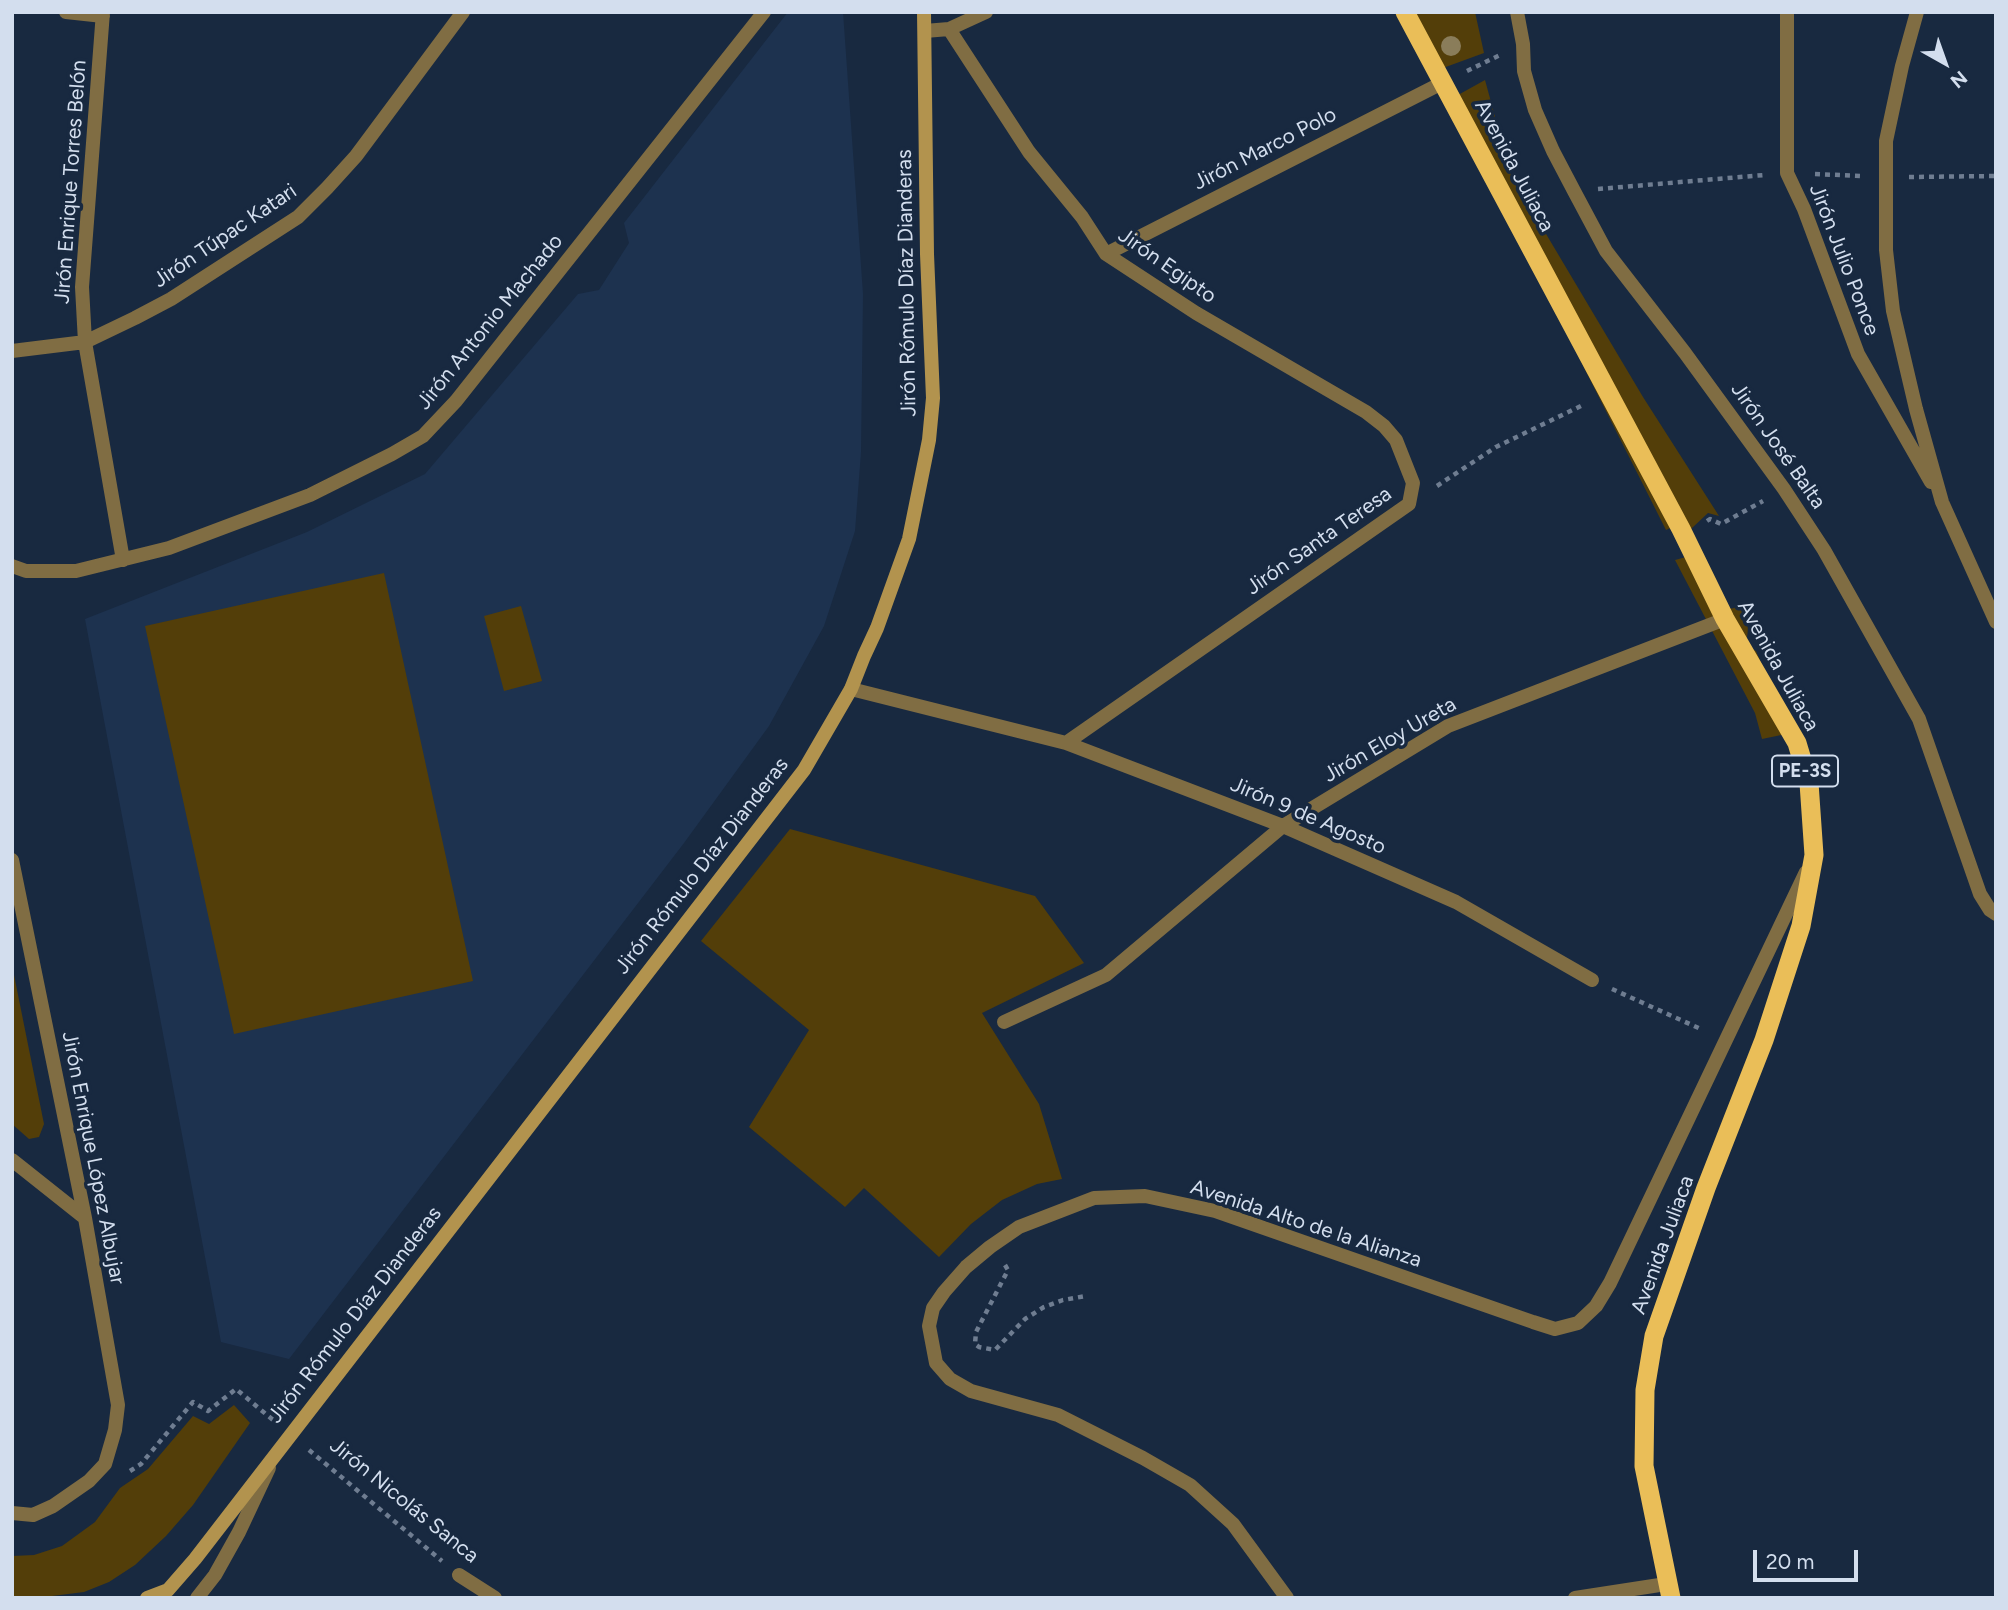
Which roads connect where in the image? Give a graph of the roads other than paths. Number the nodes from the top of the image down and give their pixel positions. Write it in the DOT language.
graph roads {
  1 [pos="66,12"];
  2 [pos="463,12"];
  3 [pos="764,12"];
  4 [pos="924,12"];
  5 [pos="986,12"];
  6 [pos="1405,12"];
  7 [pos="1517,12"];
  8 [pos="1787,12"];
  9 [pos="1917,12"];
  10 [pos="103,14"];
  11 [pos="949,29"];
  12 [pos="925,31"];
  13 [pos="1444,82"];
  14 [pos="1106,254"];
  15 [pos="85,342"];
  16 [pos="12,351"];
  17 [pos="1942,502"];
  18 [pos="1409,504"];
  19 [pos="123,560"];
  20 [pos="12,566"];
  21 [pos="1725,619"];
  22 [pos="1996,622"];
  23 [pos="852,689"];
  24 [pos="1066,743"];
  25 [pos="1283,826"];
  26 [pos="1814,855"];
  27 [pos="12,860"];
  28 [pos="1996,914"];
  29 [pos="1592,980"];
  30 [pos="1004,1022"];
  31 [pos="12,1160"];
  32 [pos="85,1218"];
  33 [pos="277,1451"];
  34 [pos="12,1513"];
  35 [pos="459,1575"];
  36 [pos="1669,1591"];
  37 [pos="147,1598"];
  38 [pos="197,1598"];
  39 [pos="495,1598"];
  40 [pos="1287,1598"];
  41 [pos="1575,1598"];
  1 -- 10 [label="street"];
  2 -- 15 [label="street, Jirón Túpac Katari"];
  3 -- 19 [label="street, Jirón Antonio Machado"];
  4 -- 12 [label="main road, Jirón Rómulo Díaz Dianderas"];
  5 -- 11 [label="street"];
  6 -- 13 [label="highway, Avenida Juliaca / PE-3S"];
  7 -- 28 [label="street, Jirón José Balta"];
  8 -- 17 [label="street, Jirón Julio Ponce"];
  9 -- 17 [label="street"];
  10 -- 15 [label="street, Jirón Enrique Torres Belón"];
  11 -- 12 [label="street"];
  11 -- 14 [label="street, Jirón Egipto"];
  12 -- 23 [label="main road, Jirón Rómulo Díaz Dianderas"];
  13 -- 14 [label="street, Jirón Marco Polo"];
  13 -- 21 [label="highway, Avenida Juliaca / PE-3S"];
  14 -- 18 [label="street, Jirón Egipto"];
  15 -- 16 [label="street, Jirón Túpac Katari"];
  15 -- 19 [label="street, Jirón Enrique Torres Belón"];
  17 -- 22 [label="street"];
  18 -- 24 [label="street, Jirón Santa Teresa"];
  19 -- 20 [label="street"];
  21 -- 25 [label="street, Jirón Eloy Ureta"];
  21 -- 26 [label="highway, Avenida Juliaca / PE-3S"];
  23 -- 24 [label="street, Jirón 9 de Agosto"];
  23 -- 33 [label="main road, Jirón Rómulo Díaz Dianderas"];
  24 -- 25 [label="street, Jirón 9 de Agosto"];
  25 -- 29 [label="street, Jirón 9 de Agosto"];
  25 -- 30 [label="street, Jirón Eloy Ureta"];
  26 -- 36 [label="highway, Avenida Juliaca / PE-3S"];
  26 -- 40 [label="street, Avenida Alto de la Alianza"];
  27 -- 32 [label="street, Jirón Enrique López Albujar"];
  31 -- 32 [label="street"];
  32 -- 34 [label="street, Jirón Enrique López Albujar"];
  33 -- 37 [label="main road, Jirón Rómulo Díaz Dianderas"];
  33 -- 38 [label="street"];
  35 -- 39 [label="street, Jirón Nicolás Sanca"];
  36 -- 41 [label="street"];
}
